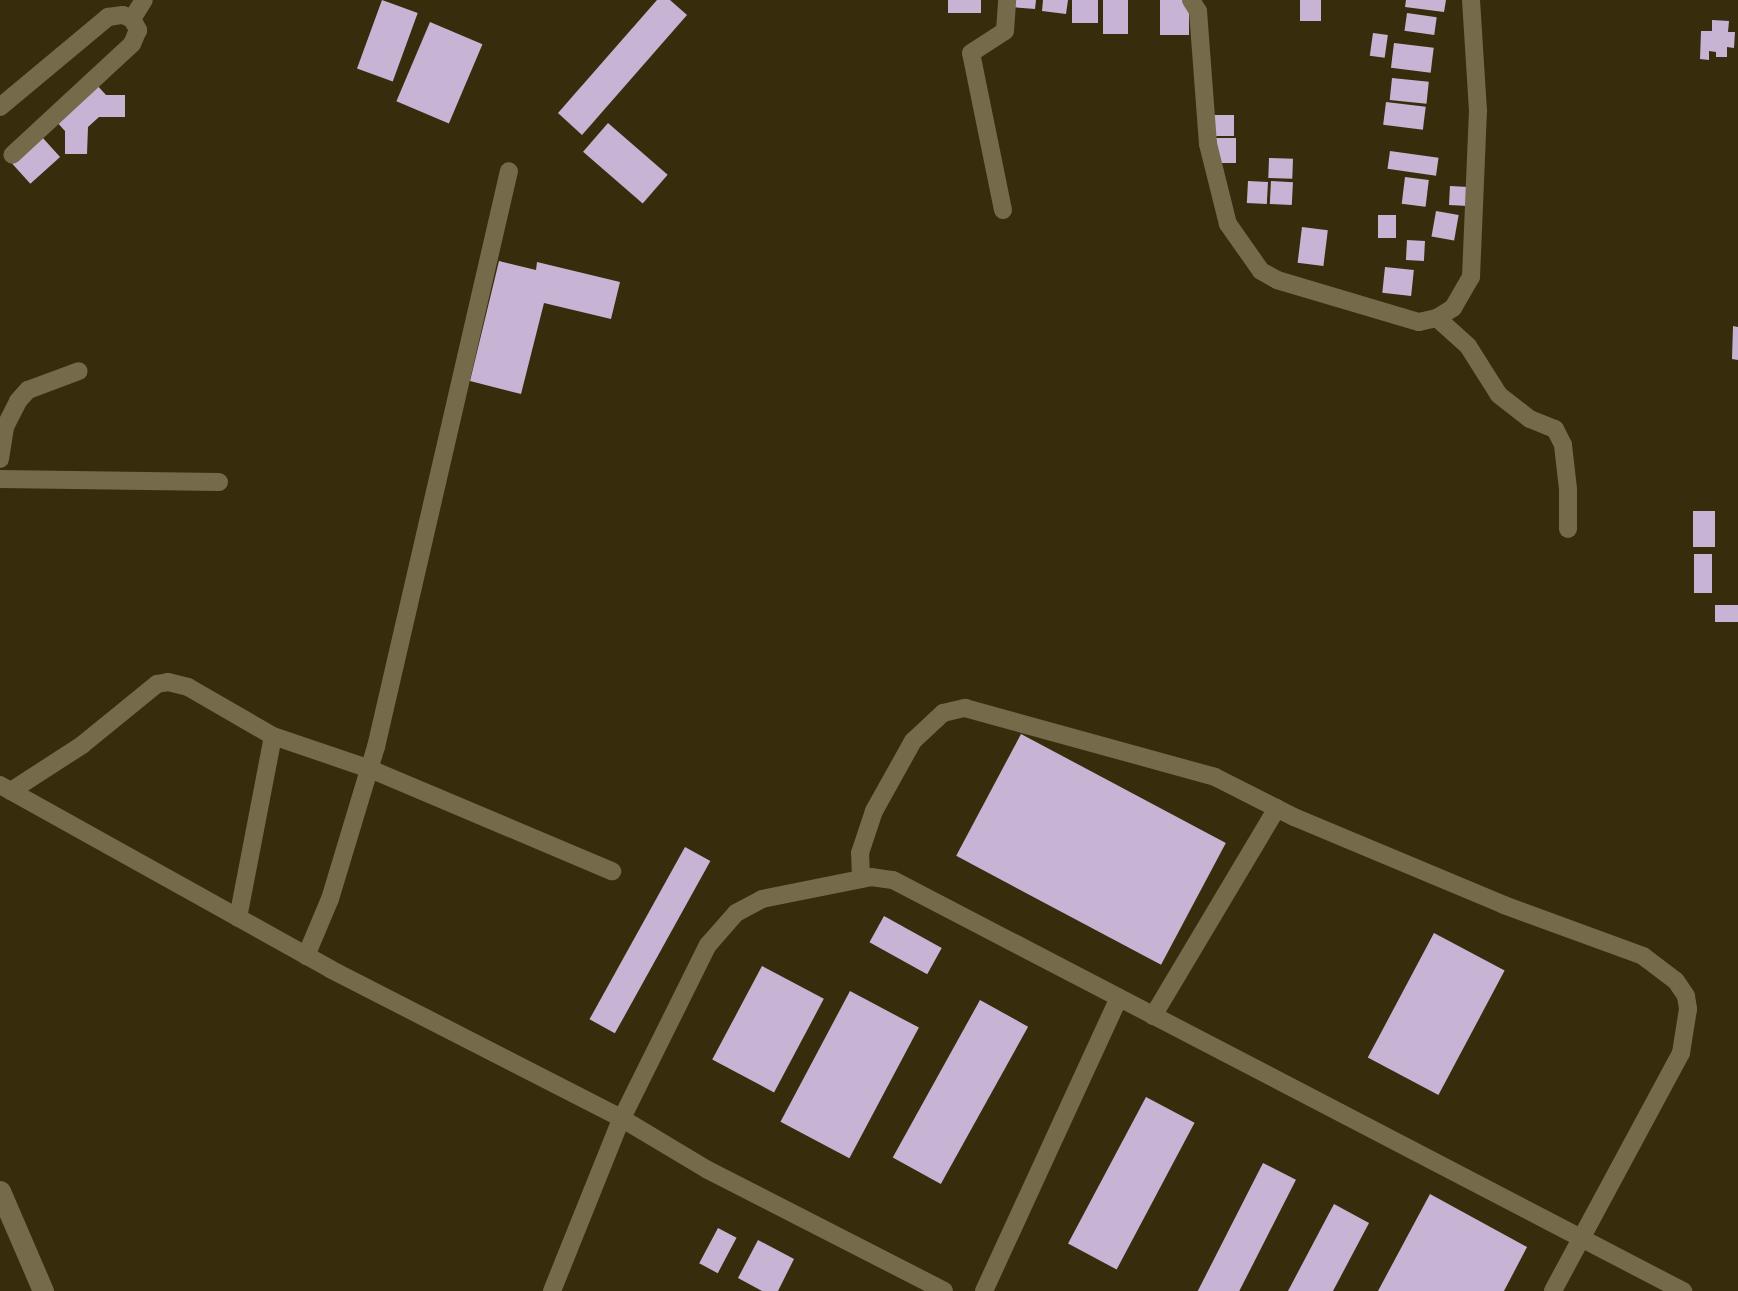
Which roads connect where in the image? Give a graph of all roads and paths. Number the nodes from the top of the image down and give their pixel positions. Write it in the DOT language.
graph roads {
  1 [pos="144,0"];
  2 [pos="1007,0"];
  3 [pos="1191,0"];
  4 [pos="1471,0"];
  5 [pos="132,19"];
  6 [pos="0,107"];
  7 [pos="12,155"];
  8 [pos="509,171"];
  9 [pos="1003,210"];
  10 [pos="1437,318"];
  11 [pos="79,372"];
  12 [pos="0,459"];
  13 [pos="0,479"];
  14 [pos="219,482"];
  15 [pos="1568,529"];
  16 [pos="273,736"];
  17 [pos="370,769"];
  18 [pos="5,788"];
  19 [pos="1277,808"];
  20 [pos="612,871"];
  21 [pos="862,879"];
  22 [pos="238,918"];
  23 [pos="306,956"];
  24 [pos="1119,998"];
  25 [pos="1153,1016"];
  26 [pos="621,1118"];
  27 [pos="0,1191"];
  28 [pos="1581,1236"];
  29 [pos="43,1291"];
  30 [pos="552,1291"];
  31 [pos="944,1291"];
  32 [pos="984,1291"];
  33 [pos="1553,1291"];
  34 [pos="1684,1291"];
  1 -- 5 [label="street"];
  2 -- 9 [label="street"];
  3 -- 10 [label="street"];
  4 -- 10 [label="street"];
  5 -- 6 [label="street"];
  5 -- 7 [label="street"];
  8 -- 17 [label="street"];
  10 -- 15 [label="street"];
  11 -- 12 [label="street"];
  13 -- 14 [label="street"];
  16 -- 17 [label="street"];
  16 -- 18 [label="street"];
  16 -- 22 [label="street"];
  17 -- 20 [label="street"];
  17 -- 23 [label="street"];
  18 -- 22 [label="street"];
  19 -- 21 [label="street"];
  19 -- 25 [label="street"];
  19 -- 28 [label="street"];
  21 -- 24 [label="street"];
  21 -- 26 [label="street"];
  22 -- 23 [label="street"];
  23 -- 26 [label="street"];
  24 -- 25 [label="street"];
  24 -- 32 [label="street"];
  25 -- 28 [label="street"];
  26 -- 30 [label="street"];
  26 -- 31 [label="street"];
  27 -- 29 [label="street"];
  28 -- 33 [label="street"];
  28 -- 34 [label="street"];
}
